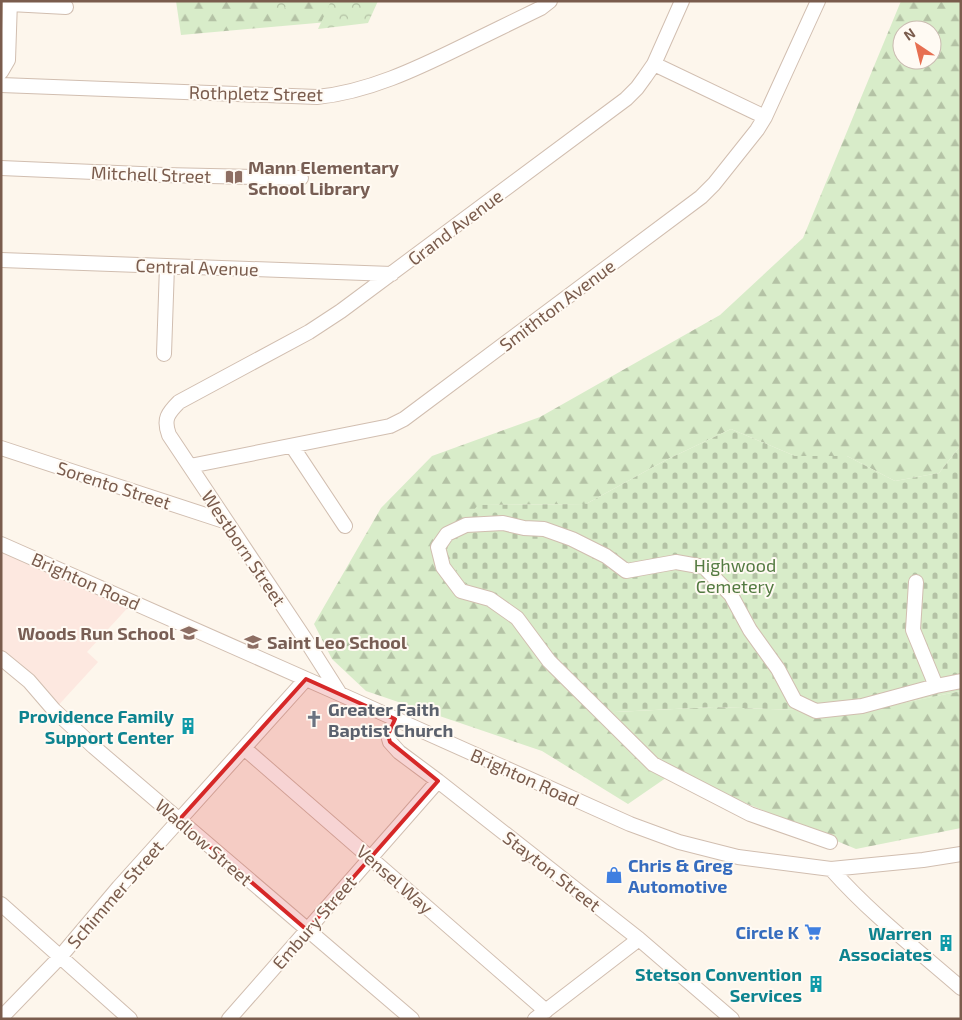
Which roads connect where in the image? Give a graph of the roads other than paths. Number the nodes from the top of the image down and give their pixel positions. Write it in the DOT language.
graph roads {
  1 [pos="550,1"];
  2 [pos="682,1"];
  3 [pos="818,1"];
  4 [pos="8,6"];
  5 [pos="66,7"];
  6 [pos="654,64"];
  7 [pos="1,72"];
  8 [pos="1,85"];
  9 [pos="765,117"];
  10 [pos="1,168"];
  11 [pos="301,178"];
  12 [pos="1,260"];
  13 [pos="166,266"];
  14 [pos="392,274"];
  15 [pos="164,354"];
  16 [pos="179,402"];
  17 [pos="292,446"];
  18 [pos="1,448"];
  19 [pos="190,466"];
  20 [pos="227,522"];
  21 [pos="345,526"];
  22 [pos="1,544"];
  23 [pos="916,582"];
  24 [pos="1,658"];
  25 [pos="306,679"];
  26 [pos="961,681"];
  27 [pos="936,686"];
  28 [pos="340,694"];
  29 [pos="395,719"];
  30 [pos="244,748"];
  31 [pos="438,781"];
  32 [pos="179,820"];
  33 [pos="830,842"];
  34 [pos="961,854"];
  35 [pos="370,858"];
  36 [pos="831,869"];
  37 [pos="1,904"];
  38 [pos="307,930"];
  39 [pos="639,939"];
  40 [pos="60,957"];
  41 [pos="961,988"];
  42 [pos="540,1015"];
  43 [pos="1,1018"];
  44 [pos="130,1019"];
  45 [pos="229,1019"];
  46 [pos="412,1019"];
  47 [pos="732,1019"];
  1 -- 8 [label="street, Rothpletz Street"];
  2 -- 6 [label="street, Grand Avenue"];
  3 -- 9 [label="street, Smithton Avenue"];
  4 -- 5 [label="street"];
  4 -- 7 [label="street"];
  6 -- 9 [label="street"];
  6 -- 14 [label="street, Grand Avenue"];
  9 -- 17 [label="street, Smithton Avenue"];
  10 -- 11 [label="street, Mitchell Street"];
  12 -- 13 [label="street, Central Avenue"];
  13 -- 14 [label="street, Central Avenue"];
  13 -- 15 [label="street"];
  14 -- 16 [label="street, Grand Avenue"];
  16 -- 19 [label="street, Westborn Street"];
  17 -- 19 [label="street, Smithton Avenue"];
  17 -- 21 [label="street"];
  18 -- 20 [label="street, Sorento Street"];
  19 -- 20 [label="street, Westborn Street"];
  20 -- 28 [label="street, Westborn Street"];
  22 -- 25 [label="street, Brighton Road"];
  23 -- 27 [label="street"];
  24 -- 32 [label="street, Wadlow Street"];
  25 -- 28 [label="street, Brighton Road"];
  25 -- 30 [label="street, Schimmer Street"];
  26 -- 27 [label="street"];
  27 -- 33 [label="street"];
  28 -- 29 [label="street, Brighton Road"];
  29 -- 31 [label="street, Stayton Street"];
  29 -- 36 [label="street, Brighton Road"];
  30 -- 32 [label="street, Schimmer Street"];
  30 -- 35 [label="street, Vensel Way"];
  31 -- 35 [label="street, Embury Street"];
  31 -- 39 [label="street, Stayton Street"];
  32 -- 38 [label="street, Wadlow Street"];
  32 -- 40 [label="street, Schimmer Street"];
  34 -- 36 [label="street, Brighton Road"];
  35 -- 38 [label="street, Embury Street"];
  35 -- 42 [label="street, Vensel Way"];
  36 -- 41 [label="street"];
  37 -- 40 [label="street"];
  38 -- 45 [label="street, Embury Street"];
  38 -- 46 [label="street, Wadlow Street"];
  39 -- 42 [label="street"];
  39 -- 47 [label="street, Stayton Street"];
  40 -- 43 [label="street, Schimmer Street"];
  40 -- 44 [label="street"];
}
